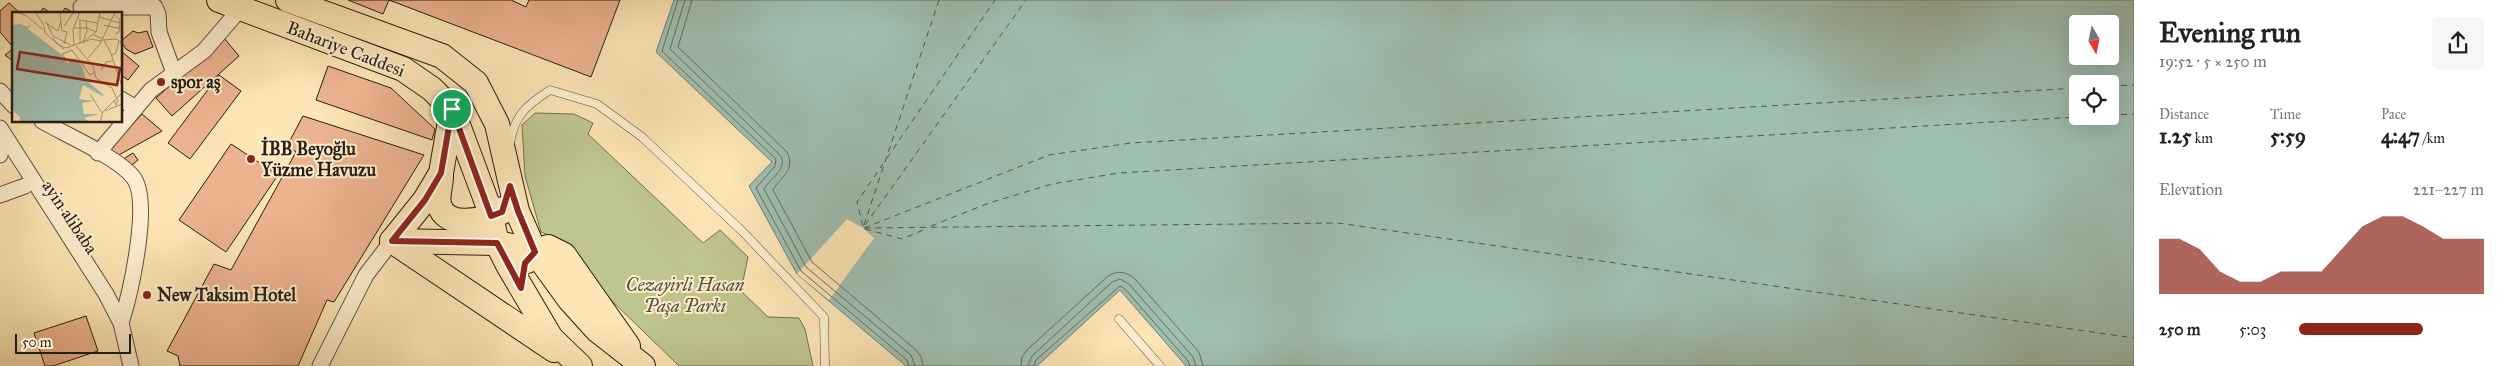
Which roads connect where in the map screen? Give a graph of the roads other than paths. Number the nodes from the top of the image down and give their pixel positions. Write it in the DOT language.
graph roads {
  1 [pos="288,0"];
  2 [pos="230,4"];
  3 [pos="81,7"];
  4 [pos="174,72"];
  5 [pos="122,100"];
  6 [pos="136,108"];
  7 [pos="452,109"];
  8 [pos="44,122"];
  9 [pos="0,128"];
  10 [pos="0,148"];
  11 [pos="98,153"];
  12 [pos="441,173"];
  13 [pos="25,186"];
  14 [pos="510,186"];
  15 [pos="0,195"];
  16 [pos="491,216"];
  17 [pos="392,241"];
  18 [pos="497,243"];
  19 [pos="535,252"];
  20 [pos="521,288"];
  21 [pos="112,308"];
  22 [pos="1119,319"];
  23 [pos="121,323"];
  24 [pos="131,366"];
  25 [pos="320,366"];
  26 [pos="579,366"];
  27 [pos="642,366"];
  28 [pos="825,366"];
  29 [pos="1160,366"];
  1 -- 14 [label="main road"];
  2 -- 4 [label="street"];
  2 -- 7 [label="main road, Bahariye Caddesi"];
  3 -- 4 [label="street"];
  4 -- 6 [label="street"];
  5 -- 6 [label="street"];
  6 -- 11 [label="street"];
  7 -- 12 [label="main road"];
  7 -- 16 [label="main road, Bahariye Caddesi"];
  8 -- 11 [label="street"];
  9 -- 21 [label="street"];
  10 -- 13 [label="street, ayin alibaba"];
  11 -- 23 [label="street"];
  12 -- 16 [label="main road"];
  12 -- 17 [label="main road"];
  13 -- 15 [label="street"];
  13 -- 21 [label="street, ayin alibaba"];
  14 -- 16 [label="main road"];
  14 -- 19 [label="main road"];
  14 -- 28 [label="lane"];
  16 -- 18 [label="main road, Bahariye Caddesi"];
  17 -- 18 [label="main road"];
  17 -- 25 [label="street"];
  17 -- 26 [label="main road"];
  18 -- 19 [label="main road"];
  18 -- 20 [label="main road, Bahariye Caddesi"];
  19 -- 20 [label="main road"];
  19 -- 27 [label="main road"];
  20 -- 26 [label="main road, Bahariye Caddesi"];
  21 -- 23 [label="street"];
  22 -- 29 [label="lane"];
  23 -- 24 [label="street"];
}
